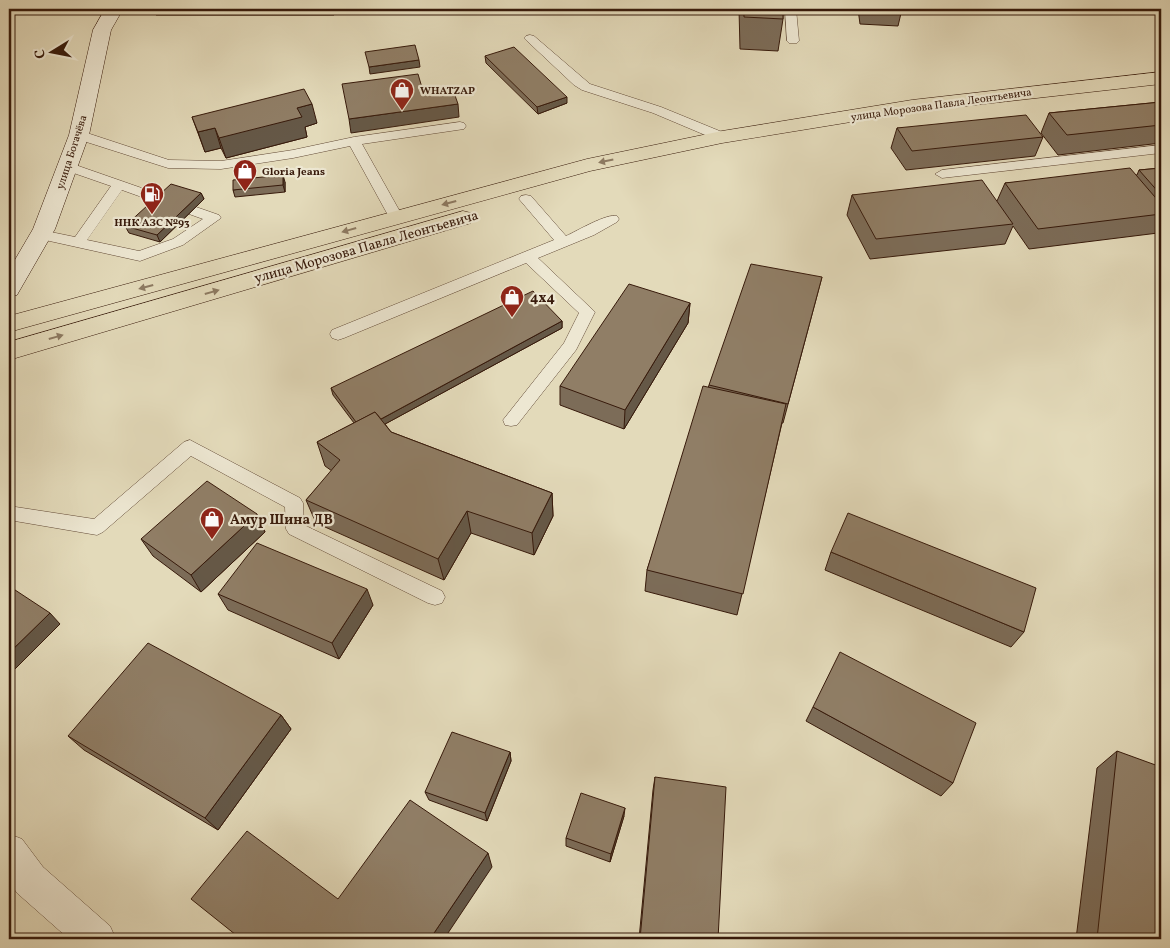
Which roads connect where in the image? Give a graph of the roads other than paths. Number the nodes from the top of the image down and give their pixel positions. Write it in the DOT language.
graph roads {
  1 [pos="114,9"];
  2 [pos="790,9"];
  3 [pos="530,38"];
  4 [pos="794,41"];
  5 [pos="1161,78"];
  6 [pos="460,126"];
  7 [pos="79,134"];
  8 [pos="722,137"];
  9 [pos="354,141"];
  10 [pos="1161,149"];
  11 [pos="67,166"];
  12 [pos="942,174"];
  13 [pos="119,185"];
  14 [pos="526,199"];
  15 [pos="396,217"];
  16 [pos="612,219"];
  17 [pos="41,235"];
  18 [pos="562,242"];
  19 [pos="78,243"];
  20 [pos="528,256"];
  21 [pos="9,289"];
  22 [pos="9,324"];
  23 [pos="338,334"];
  24 [pos="9,351"];
  25 [pos="511,420"];
  26 [pos="9,513"];
  27 [pos="435,597"];
  28 [pos="9,852"];
  29 [pos="97,939"];
  1 -- 7 [label="street, улица Богачёва"];
  2 -- 4 [label="lane"];
  3 -- 8 [label="lane"];
  5 -- 8 [label="main road, улица Морозова Павла Леонтьевича"];
  6 -- 9 [label="lane"];
  7 -- 9 [label="lane"];
  7 -- 11 [label="street, улица Богачёва"];
  8 -- 14 [label="main road, улица Морозова Павла Леонтьевича"];
  8 -- 15 [label="main road, улица Морозова Павла Леонтьевича, one-way"];
  9 -- 15 [label="lane"];
  10 -- 12 [label="lane"];
  11 -- 13 [label="lane"];
  11 -- 17 [label="street, улица Богачёва"];
  13 -- 19 [label="lane"];
  13 -- 19 [label="lane"];
  14 -- 18 [label="lane"];
  24 -- 14 [label="main road, улица Морозова Павла Леонтьевича, one-way"];
  15 -- 22 [label="main road, улица Морозова Павла Леонтьевича, one-way"];
  16 -- 18 [label="lane"];
  17 -- 19 [label="lane"];
  17 -- 21 [label="street, улица Богачёва"];
  18 -- 20 [label="lane"];
  20 -- 23 [label="lane"];
  20 -- 25 [label="lane"];
  26 -- 27 [label="lane"];
  28 -- 29 [label="street"];
}
